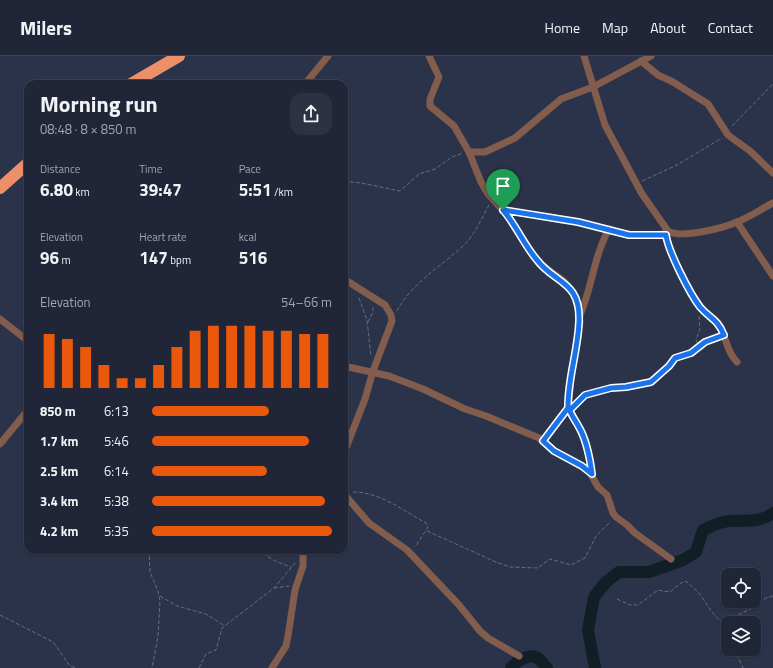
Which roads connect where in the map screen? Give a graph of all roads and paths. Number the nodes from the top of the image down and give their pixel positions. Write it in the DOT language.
graph roads {
  1 [pos="179,56"];
  2 [pos="328,56"];
  3 [pos="429,56"];
  4 [pos="584,56"];
  5 [pos="651,56"];
  6 [pos="641,61"];
  7 [pos="137,80"];
  8 [pos="308,80"];
  9 [pos="773,84"];
  10 [pos="593,87"];
  11 [pos="726,134"];
  12 [pos="469,152"];
  13 [pos="24,167"];
  14 [pos="773,173"];
  15 [pos="348,181"];
  16 [pos="637,183"];
  17 [pos="0,188"];
  18 [pos="490,195"];
  19 [pos="773,203"];
  20 [pos="503,210"];
  21 [pos="737,222"];
  22 [pos="609,229"];
  23 [pos="666,232"];
  24 [pos="773,276"];
  25 [pos="348,282"];
  26 [pos="352,285"];
  27 [pos="373,298"];
  28 [pos="699,306"];
  29 [pos="579,317"];
  30 [pos="0,319"];
  31 [pos="392,321"];
  32 [pos="367,323"];
  33 [pos="724,335"];
  34 [pos="24,338"];
  35 [pos="700,347"];
  36 [pos="737,362"];
  37 [pos="348,367"];
  38 [pos="373,371"];
  39 [pos="569,409"];
  40 [pos="24,415"];
  41 [pos="543,441"];
  42 [pos="348,443"];
  43 [pos="0,444"];
  44 [pos="592,474"];
  45 [pos="348,493"];
  46 [pos="348,496"];
  47 [pos="616,517"];
  48 [pos="427,531"];
  49 [pos="149,554"];
  50 [pos="264,554"];
  51 [pos="302,554"];
  52 [pos="303,554"];
  53 [pos="411,554"];
  54 [pos="671,559"];
  55 [pos="292,567"];
  56 [pos="300,578"];
  57 [pos="274,588"];
  58 [pos="160,596"];
  59 [pos="773,596"];
  60 [pos="616,599"];
  61 [pos="0,615"];
  62 [pos="737,616"];
  63 [pos="721,623"];
  64 [pos="225,626"];
  65 [pos="519,656"];
  66 [pos="737,656"];
  67 [pos="73,668"];
  68 [pos="76,668"];
  69 [pos="152,668"];
  70 [pos="199,668"];
  71 [pos="272,668"];
  72 [pos="743,668"];
  1 -- 7 [label="highway"];
  2 -- 8 [label="street"];
  3 -- 12 [label="street"];
  4 -- 10 [label="street"];
  5 -- 6 [label="street"];
  6 -- 10 [label="street"];
  6 -- 11 [label="street"];
  9 -- 11 [label="path"];
  10 -- 12 [label="street"];
  10 -- 16 [label="street"];
  11 -- 14 [label="street"];
  11 -- 16 [label="path"];
  12 -- 15 [label="path"];
  12 -- 18 [label="street"];
  13 -- 17 [label="highway"];
  16 -- 23 [label="street"];
  18 -- 20 [label="street"];
  18 -- 31 [label="path"];
  19 -- 21 [label="street"];
  20 -- 22 [label="street"];
  20 -- 29 [label="street"];
  21 -- 23 [label="street"];
  21 -- 24 [label="street"];
  22 -- 23 [label="street"];
  22 -- 29 [label="street"];
  23 -- 28 [label="street"];
  25 -- 26 [label="street"];
  26 -- 27 [label="street"];
  26 -- 32 [label="path"];
  27 -- 31 [label="street"];
  27 -- 32 [label="path"];
  28 -- 33 [label="street"];
  28 -- 35 [label="path"];
  29 -- 39 [label="street"];
  30 -- 34 [label="street"];
  31 -- 38 [label="street"];
  32 -- 38 [label="path"];
  33 -- 35 [label="path"];
  33 -- 36 [label="street"];
  35 -- 39 [label="path"];
  37 -- 38 [label="street"];
  38 -- 41 [label="street"];
  38 -- 42 [label="street"];
  39 -- 41 [label="street"];
  39 -- 44 [label="street"];
  40 -- 43 [label="street"];
  41 -- 44 [label="street"];
  44 -- 47 [label="street"];
  45 -- 48 [label="path"];
  46 -- 53 [label="street"];
  47 -- 48 [label="path"];
  47 -- 54 [label="street"];
  48 -- 53 [label="path"];
  49 -- 58 [label="path"];
  50 -- 55 [label="path"];
  51 -- 55 [label="path"];
  52 -- 56 [label="street"];
  53 -- 65 [label="street"];
  55 -- 57 [label="path"];
  56 -- 57 [label="path"];
  56 -- 71 [label="street"];
  57 -- 64 [label="path"];
  58 -- 64 [label="path"];
  58 -- 69 [label="path"];
  59 -- 62 [label="path"];
  60 -- 63 [label="path"];
  61 -- 67 [label="path"];
  64 -- 70 [label="path"];
  66 -- 72 [label="path"];
  67 -- 68 [label="path"];
}
